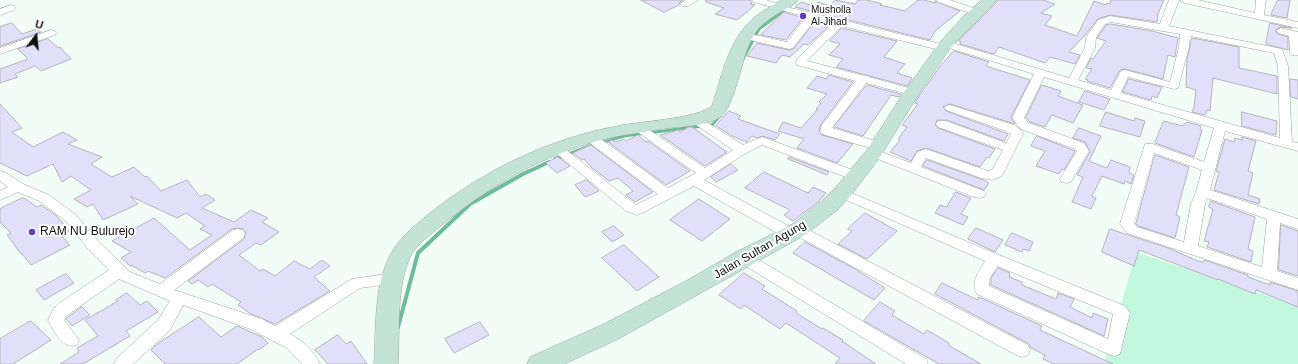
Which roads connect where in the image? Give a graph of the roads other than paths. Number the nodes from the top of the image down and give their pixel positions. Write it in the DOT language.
graph roads {
  1 [pos="757,0"];
  2 [pos="941,0"];
  3 [pos="1174,0"];
  4 [pos="1184,0"];
  5 [pos="1261,0"];
  6 [pos="785,6"];
  7 [pos="983,6"];
  8 [pos="11,8"];
  9 [pos="0,12"];
  10 [pos="813,15"];
  11 [pos="1259,16"];
  12 [pos="841,22"];
  13 [pos="1163,28"];
  14 [pos="1281,31"];
  15 [pos="1297,31"];
  16 [pos="1185,32"];
  17 [pos="51,33"];
  18 [pos="746,36"];
  19 [pos="945,46"];
  20 [pos="0,51"];
  21 [pos="1295,53"];
  22 [pos="1040,72"];
  23 [pos="864,78"];
  24 [pos="1072,82"];
  25 [pos="912,92"];
  26 [pos="1114,95"];
  27 [pos="950,108"];
  28 [pos="696,120"];
  29 [pos="942,124"];
  30 [pos="1221,126"];
  31 [pos="638,128"];
  32 [pos="590,137"];
  33 [pos="1286,144"];
  34 [pos="1298,147"];
  35 [pos="556,148"];
  36 [pos="1009,148"];
  37 [pos="742,150"];
  38 [pos="876,150"];
  39 [pos="914,168"];
  40 [pos="1209,168"];
  41 [pos="0,175"];
  42 [pos="699,176"];
  43 [pos="856,176"];
  44 [pos="1066,179"];
  45 [pos="18,187"];
  46 [pos="1203,192"];
  47 [pos="842,193"];
  48 [pos="667,194"];
  49 [pos="979,194"];
  50 [pos="0,196"];
  51 [pos="1274,216"];
  52 [pos="1298,224"];
  53 [pos="795,232"];
  54 [pos="238,234"];
  55 [pos="1190,250"];
  56 [pos="744,258"];
  57 [pos="994,259"];
  58 [pos="118,271"];
  59 [pos="1269,275"];
  60 [pos="393,279"];
  61 [pos="1298,284"];
  62 [pos="162,291"];
  63 [pos="179,298"];
  64 [pos="276,334"];
  65 [pos="71,340"];
  66 [pos="1022,350"];
  67 [pos="122,364"];
  68 [pos="312,364"];
  69 [pos="386,364"];
  70 [pos="539,364"];
  71 [pos="920,364"];
  1 -- 6 [label="street"];
  2 -- 7 [label="street"];
  3 -- 13 [label="street"];
  4 -- 11 [label="street"];
  5 -- 11 [label="street"];
  6 -- 10 [label="street"];
  6 -- 18 [label="street"];
  7 -- 19 [label="street, Jalan Sultan Agung"];
  8 -- 9 [label="street"];
  10 -- 12 [label="street"];
  10 -- 18 [label="street"];
  11 -- 15 [label="street"];
  12 -- 19 [label="street"];
  12 -- 23 [label="street"];
  13 -- 16 [label="street"];
  13 -- 24 [label="street"];
  14 -- 15 [label="street"];
  15 -- 21 [label="street"];
  16 -- 26 [label="street"];
  16 -- 33 [label="street"];
  17 -- 20 [label="street"];
  18 -- 28 [label="street"];
  19 -- 22 [label="street"];
  19 -- 25 [label="street, Jalan Sultan Agung"];
  22 -- 24 [label="street"];
  22 -- 44 [label="street"];
  23 -- 25 [label="street"];
  23 -- 38 [label="street"];
  24 -- 26 [label="street"];
  25 -- 38 [label="street, Jalan Sultan Agung"];
  26 -- 30 [label="street"];
  27 -- 36 [label="street"];
  28 -- 31 [label="street"];
  28 -- 37 [label="street"];
  29 -- 36 [label="street"];
  30 -- 33 [label="street"];
  30 -- 40 [label="street"];
  31 -- 32 [label="street"];
  31 -- 42 [label="street"];
  32 -- 35 [label="street"];
  32 -- 48 [label="street"];
  33 -- 34 [label="street"];
  35 -- 48 [label="street"];
  35 -- 60 [label="street"];
  36 -- 39 [label="street"];
  37 -- 42 [label="street"];
  37 -- 43 [label="street"];
  38 -- 39 [label="street"];
  38 -- 43 [label="street, Jalan Sultan Agung"];
  39 -- 49 [label="street"];
  40 -- 46 [label="street"];
  40 -- 55 [label="street"];
  41 -- 45 [label="street"];
  42 -- 48 [label="street"];
  42 -- 53 [label="street"];
  43 -- 47 [label="street, Jalan Sultan Agung"];
  45 -- 50 [label="street"];
  45 -- 58 [label="street"];
  46 -- 51 [label="street"];
  46 -- 55 [label="street"];
  47 -- 53 [label="street, Jalan Sultan Agung"];
  47 -- 57 [label="street"];
  51 -- 52 [label="street"];
  51 -- 59 [label="street"];
  53 -- 56 [label="street, Jalan Sultan Agung"];
  53 -- 66 [label="street"];
  54 -- 62 [label="street"];
  55 -- 59 [label="street"];
  56 -- 70 [label="street, Jalan Sultan Agung"];
  56 -- 71 [label="street"];
  57 -- 57 [label="street"];
  58 -- 62 [label="street"];
  58 -- 65 [label="street"];
  59 -- 61 [label="street"];
  60 -- 64 [label="street"];
  60 -- 69 [label="street"];
  62 -- 63 [label="street"];
  63 -- 64 [label="street"];
  63 -- 67 [label="street"];
  64 -- 68 [label="street"];
}
